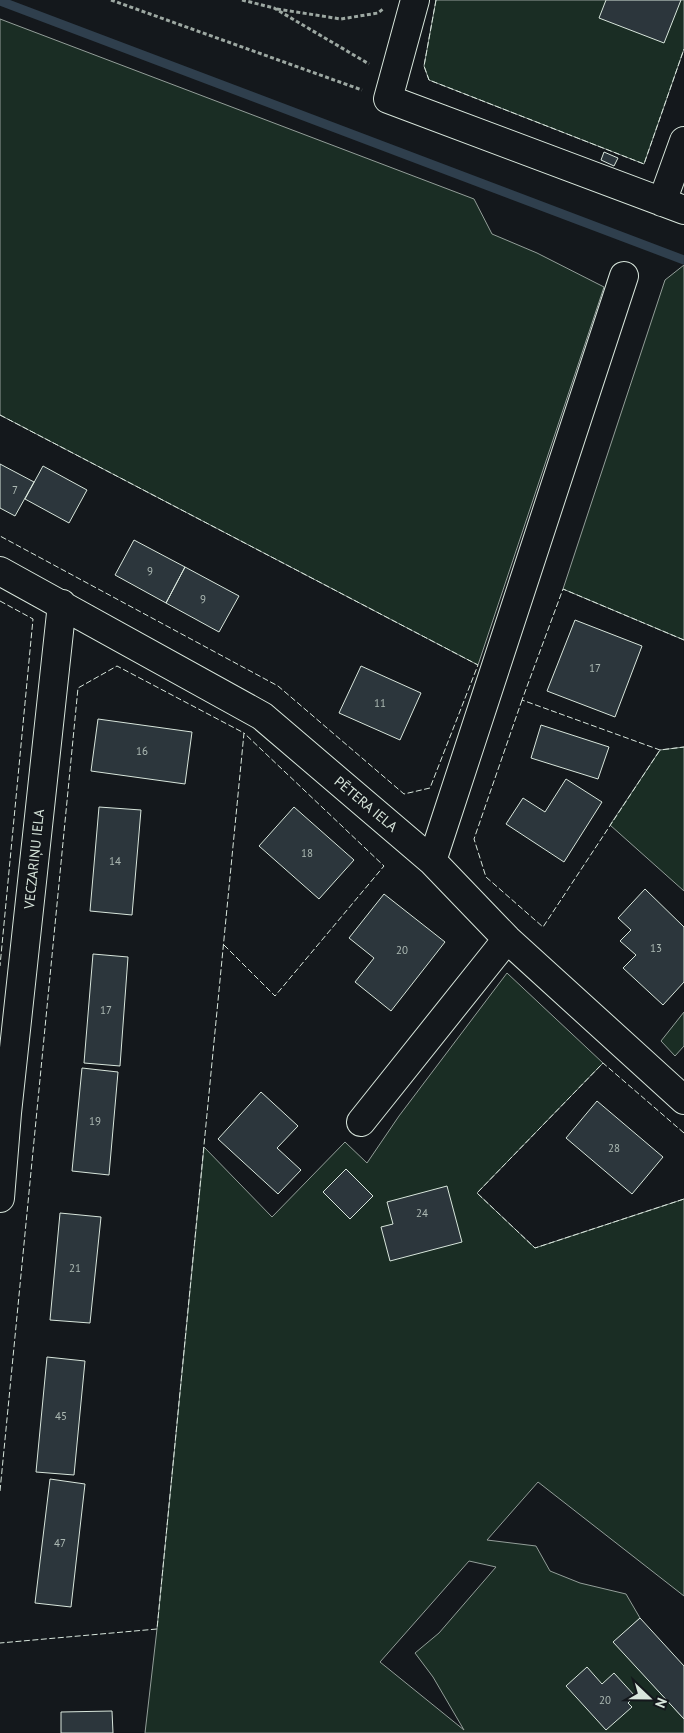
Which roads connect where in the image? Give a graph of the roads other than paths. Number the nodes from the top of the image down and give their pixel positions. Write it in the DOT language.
graph roads {
  1 [pos="402,2"];
  2 [pos="684,141"];
  3 [pos="673,206"];
  4 [pos="624,276"];
  5 [pos="0,571"];
  6 [pos="62,604"];
  7 [pos="432,861"];
  8 [pos="507,939"];
  9 [pos="684,1100"];
  10 [pos="4,1113"];
  11 [pos="361,1122"];
  12 [pos="0,1198"];
  1 -- 3 [label="street"];
  2 -- 3 [label="street"];
  4 -- 7 [label="street"];
  5 -- 6 [label="street, PĒTERA IELA"];
  6 -- 7 [label="street, PĒTERA IELA"];
  6 -- 10 [label="street, VECZARIŅU IELA"];
  7 -- 8 [label="street, PĒTERA IELA"];
  8 -- 9 [label="street, PĒTERA IELA"];
  8 -- 11 [label="street"];
  10 -- 12 [label="street, VECZARIŅU IELA"];
}
